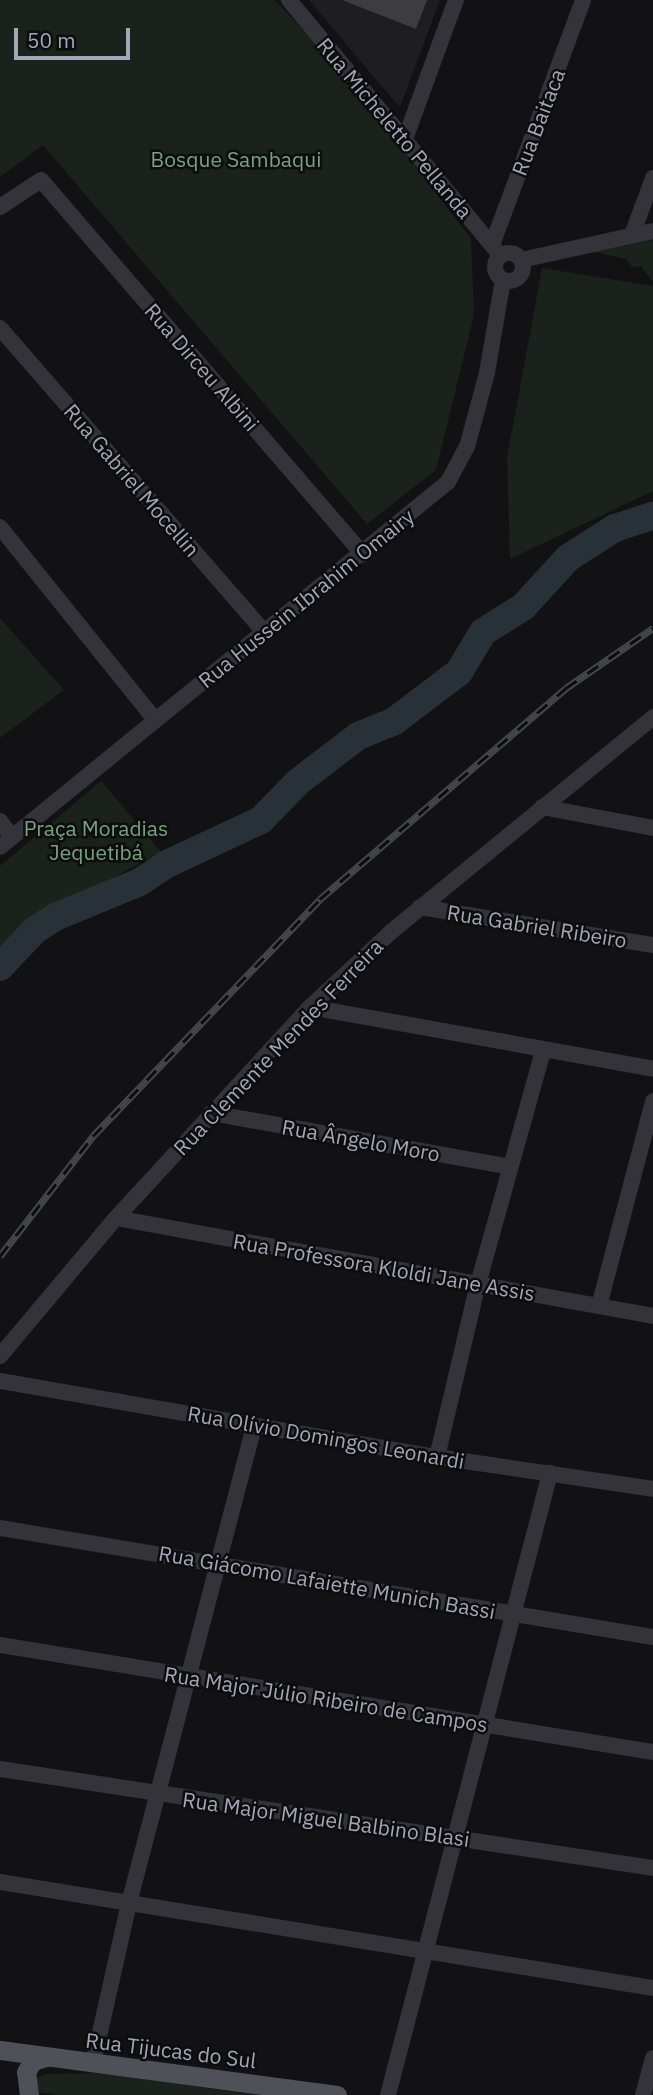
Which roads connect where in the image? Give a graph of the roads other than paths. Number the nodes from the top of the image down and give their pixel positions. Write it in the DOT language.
graph roads {
  1 [pos="289,0"];
  2 [pos="456,0"];
  3 [pos="583,0"];
  4 [pos="405,139"];
  5 [pos="653,178"];
  6 [pos="0,207"];
  7 [pos="653,231"];
  8 [pos="632,235"];
  9 [pos="496,250"];
  10 [pos="521,260"];
  11 [pos="503,279"];
  12 [pos="0,328"];
  13 [pos="0,527"];
  14 [pos="363,554"];
  15 [pos="264,632"];
  16 [pos="653,717"];
  17 [pos="155,720"];
  18 [pos="542,807"];
  19 [pos="0,821"];
  20 [pos="653,828"];
  21 [pos="6,842"];
  22 [pos="420,907"];
  23 [pos="653,945"];
  24 [pos="310,1007"];
  25 [pos="543,1051"];
  26 [pos="653,1069"];
  27 [pos="653,1101"];
  28 [pos="211,1113"];
  29 [pos="510,1167"];
  30 [pos="116,1218"];
  31 [pos="478,1284"];
  32 [pos="599,1306"];
  33 [pos="653,1316"];
  34 [pos="0,1356"];
  35 [pos="0,1381"];
  36 [pos="254,1424"];
  37 [pos="437,1457"];
  38 [pos="550,1474"];
  39 [pos="653,1489"];
  40 [pos="0,1528"];
  41 [pos="218,1563"];
  42 [pos="513,1614"];
  43 [pos="653,1637"];
  44 [pos="0,1645"];
  45 [pos="189,1676"];
  46 [pos="485,1725"];
  47 [pos="653,1752"];
  48 [pos="0,1769"];
  49 [pos="157,1796"];
  50 [pos="455,1837"];
  51 [pos="653,1868"];
  52 [pos="0,1882"];
  53 [pos="129,1903"];
  54 [pos="425,1952"];
  55 [pos="653,1988"];
  56 [pos="0,2050"];
  57 [pos="46,2057"];
  58 [pos="653,2058"];
  59 [pos="93,2063"];
  60 [pos="29,2095"];
  61 [pos="337,2095"];
  62 [pos="388,2095"];
  63 [pos="643,2095"];
  1 -- 4 [label="street, Rua Micheletto Pellanda"];
  2 -- 4 [label="street"];
  3 -- 9 [label="street, Rua Baitaca"];
  4 -- 9 [label="street, Rua Micheletto Pellanda"];
  5 -- 8 [label="street"];
  6 -- 14 [label="street, Rua Dirceu Albini"];
  7 -- 8 [label="street"];
  8 -- 10 [label="street"];
  9 -- 10 [label="street"];
  9 -- 11 [label="street, Rua Hussein Ibrahim Omairy"];
  10 -- 11 [label="street"];
  11 -- 14 [label="street, Rua Hussein Ibrahim Omairy"];
  12 -- 15 [label="street, Rua Gabriel Mocellin"];
  13 -- 17 [label="street"];
  14 -- 15 [label="street, Rua Hussein Ibrahim Omairy"];
  15 -- 17 [label="street, Rua Hussein Ibrahim Omairy"];
  16 -- 18 [label="street, Rua Clemente Mendes Ferreira"];
  17 -- 21 [label="street, Rua Hussein Ibrahim Omairy"];
  18 -- 20 [label="street"];
  18 -- 22 [label="street, Rua Clemente Mendes Ferreira"];
  19 -- 21 [label="street"];
  22 -- 23 [label="street, Rua Gabriel Ribeiro"];
  22 -- 24 [label="street, Rua Clemente Mendes Ferreira"];
  24 -- 25 [label="street"];
  24 -- 28 [label="street, Rua Clemente Mendes Ferreira"];
  25 -- 26 [label="street"];
  25 -- 29 [label="street"];
  27 -- 32 [label="street"];
  28 -- 29 [label="street, Rua Ângelo Moro"];
  28 -- 30 [label="street, Rua Clemente Mendes Ferreira"];
  29 -- 31 [label="street"];
  30 -- 31 [label="street, Rua Professora Kloldi Jane Assis"];
  30 -- 34 [label="street, Rua Clemente Mendes Ferreira"];
  31 -- 32 [label="street, Rua Professora Kloldi Jane Assis"];
  31 -- 37 [label="street"];
  32 -- 33 [label="street, Rua Professora Kloldi Jane Assis"];
  35 -- 36 [label="street, Rua Olívio Domingos Leonardi"];
  36 -- 37 [label="street, Rua Olívio Domingos Leonardi"];
  36 -- 41 [label="street"];
  37 -- 38 [label="street, Rua Olívio Domingos Leonardi"];
  38 -- 39 [label="street, Rua Olívio Domingos Leonardi"];
  38 -- 42 [label="street"];
  40 -- 41 [label="street, Rua Giácomo Lafaiette Munich Bassi"];
  41 -- 42 [label="street, Rua Giácomo Lafaiette Munich Bassi"];
  41 -- 45 [label="street"];
  42 -- 43 [label="street, Rua Giácomo Lafaiette Munich Bassi"];
  42 -- 46 [label="street"];
  44 -- 45 [label="street, Rua Major Júlio Ribeiro de Campos"];
  45 -- 46 [label="street, Rua Major Júlio Ribeiro de Campos"];
  45 -- 49 [label="street"];
  46 -- 47 [label="street, Rua Major Júlio Ribeiro de Campos"];
  46 -- 50 [label="street"];
  48 -- 49 [label="street, Rua Major Miguel Balbino Blasi"];
  49 -- 50 [label="street, Rua Major Miguel Balbino Blasi"];
  49 -- 53 [label="street"];
  50 -- 51 [label="street, Rua Major Miguel Balbino Blasi"];
  50 -- 54 [label="street"];
  52 -- 53 [label="street"];
  53 -- 54 [label="street"];
  53 -- 59 [label="street"];
  54 -- 55 [label="street"];
  54 -- 62 [label="street"];
  56 -- 57 [label="main road, Rua Tijucas do Sul"];
  57 -- 59 [label="main road, Rua Tijucas do Sul"];
  57 -- 60 [label="main road"];
  58 -- 63 [label="street"];
  59 -- 61 [label="main road, Rua Tijucas do Sul"];
}
